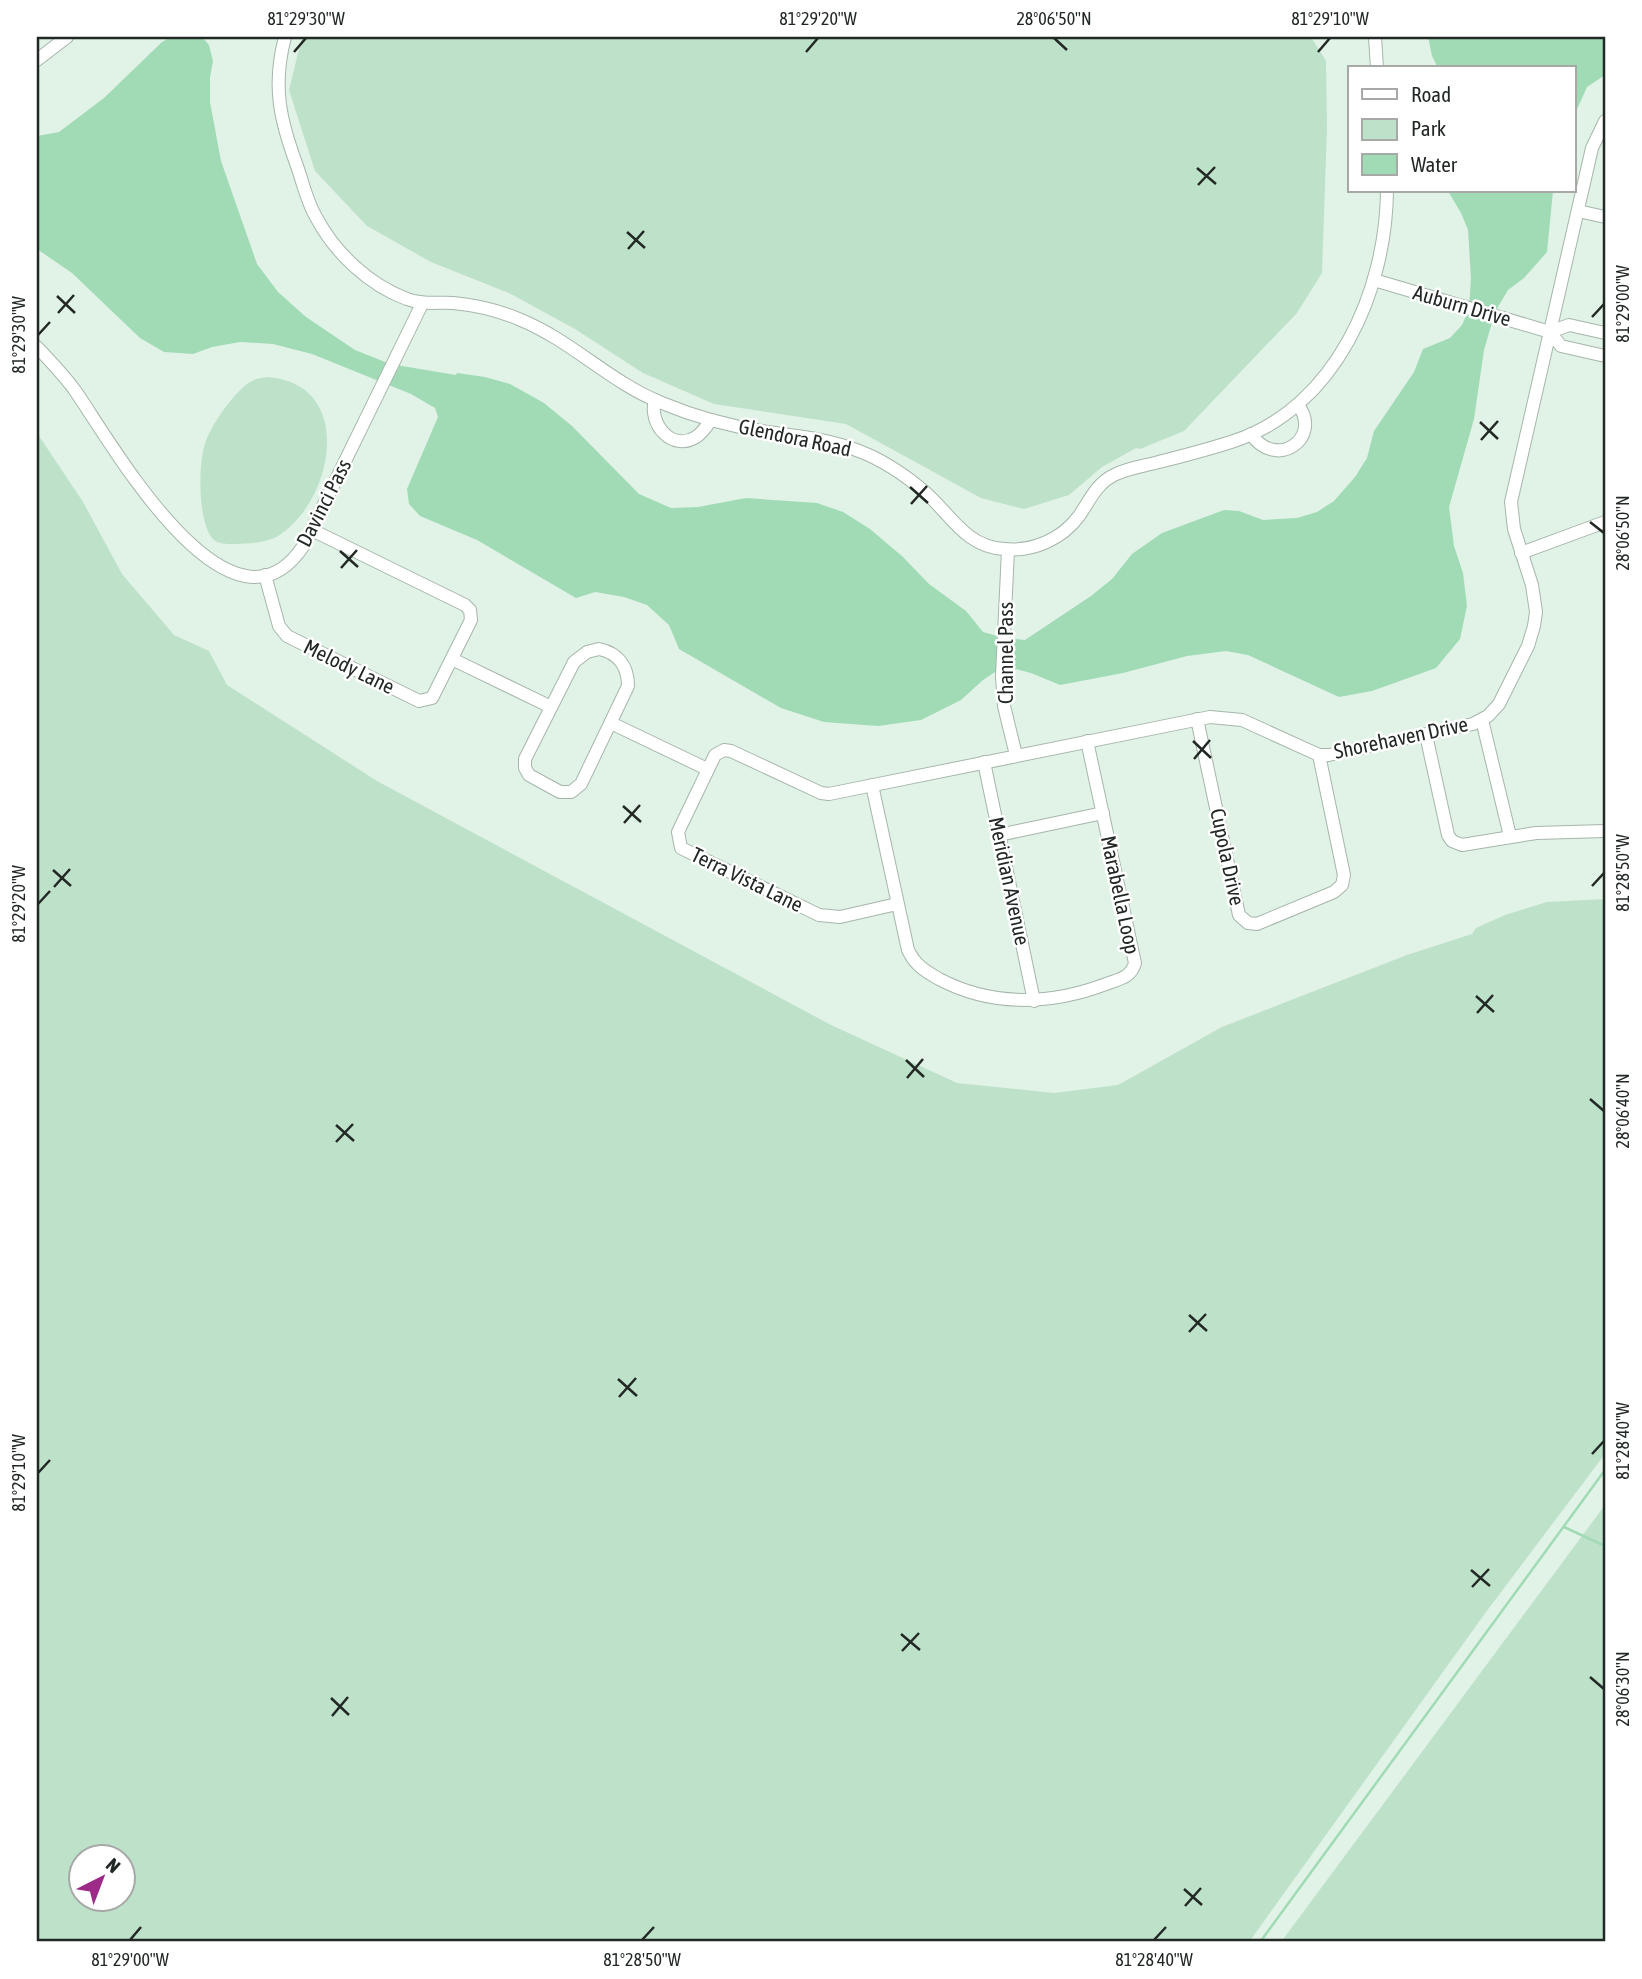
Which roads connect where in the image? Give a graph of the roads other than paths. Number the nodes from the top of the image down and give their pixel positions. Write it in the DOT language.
graph roads {
  1 [pos="67,37"];
  2 [pos="285,37"];
  3 [pos="1375,37"];
  4 [pos="37,60"];
  5 [pos="1377,66"];
  6 [pos="1605,121"];
  7 [pos="1387,192"];
  8 [pos="1578,211"];
  9 [pos="1605,217"];
  10 [pos="1374,280"];
  11 [pos="422,303"];
  12 [pos="1550,332"];
  13 [pos="1605,333"];
  14 [pos="37,347"];
  15 [pos="1605,356"];
  16 [pos="655,400"];
  17 [pos="1298,405"];
  18 [pos="711,420"];
  19 [pos="1251,434"];
  20 [pos="1605,522"];
  21 [pos="312,530"];
  22 [pos="1008,550"];
  23 [pos="1521,553"];
  24 [pos="265,575"];
  25 [pos="452,659"];
  26 [pos="551,706"];
  27 [pos="1197,719"];
  28 [pos="1482,720"];
  29 [pos="611,723"];
  30 [pos="1426,735"];
  31 [pos="1087,741"];
  32 [pos="1016,755"];
  33 [pos="1318,755"];
  34 [pos="984,762"];
  35 [pos="707,769"];
  36 [pos="872,785"];
  37 [pos="1103,813"];
  38 [pos="1605,831"];
  39 [pos="999,835"];
  40 [pos="1510,836"];
  41 [pos="897,904"];
  42 [pos="1034,1001"];
  1 -- 4 [label="street"];
  2 -- 11 [label="street, Glendora Road"];
  3 -- 5 [label="street"];
  6 -- 8 [label="street, Shorehaven Drive"];
  7 -- 10 [label="street, Glendora Road"];
  8 -- 9 [label="street"];
  8 -- 12 [label="street, Shorehaven Drive"];
  10 -- 12 [label="street, Auburn Drive"];
  10 -- 17 [label="street, Glendora Road"];
  11 -- 16 [label="street, Glendora Road"];
  11 -- 21 [label="street, Davinci Pass"];
  12 -- 13 [label="street, Auburn Drive"];
  12 -- 15 [label="street, Auburn Drive"];
  12 -- 23 [label="street, Shorehaven Drive"];
  14 -- 24 [label="street"];
  16 -- 18 [label="street, Glendora Road"];
  16 -- 18 [label="street"];
  17 -- 19 [label="street, Glendora Road"];
  17 -- 19 [label="street"];
  18 -- 22 [label="street, Glendora Road"];
  19 -- 22 [label="street, Glendora Road"];
  20 -- 23 [label="street"];
  21 -- 24 [label="street, Davinci Pass"];
  21 -- 25 [label="street"];
  22 -- 32 [label="street, Channel Pass"];
  23 -- 28 [label="street, Shorehaven Drive"];
  24 -- 25 [label="street, Melody Lane"];
  25 -- 26 [label="street"];
  26 -- 29 [label="street"];
  26 -- 29 [label="street"];
  27 -- 31 [label="street, Shorehaven Drive"];
  27 -- 33 [label="street, Shorehaven Drive"];
  27 -- 33 [label="street, Cupola Drive"];
  28 -- 30 [label="street, Shorehaven Drive"];
  28 -- 40 [label="street"];
  29 -- 35 [label="street"];
  30 -- 33 [label="street, Shorehaven Drive"];
  30 -- 40 [label="street"];
  31 -- 32 [label="street, Shorehaven Drive"];
  31 -- 37 [label="street, Marabella Loop"];
  32 -- 34 [label="street, Shorehaven Drive"];
  34 -- 36 [label="street, Shorehaven Drive"];
  34 -- 39 [label="street, Meridian Avenue"];
  35 -- 36 [label="street, Shorehaven Drive"];
  35 -- 41 [label="street, Terra Vista Lane"];
  36 -- 41 [label="street, Marabella Loop"];
  37 -- 39 [label="street"];
  37 -- 42 [label="street, Marabella Loop"];
  38 -- 40 [label="street"];
  39 -- 42 [label="street, Meridian Avenue"];
  41 -- 42 [label="street, Marabella Loop"];
}
